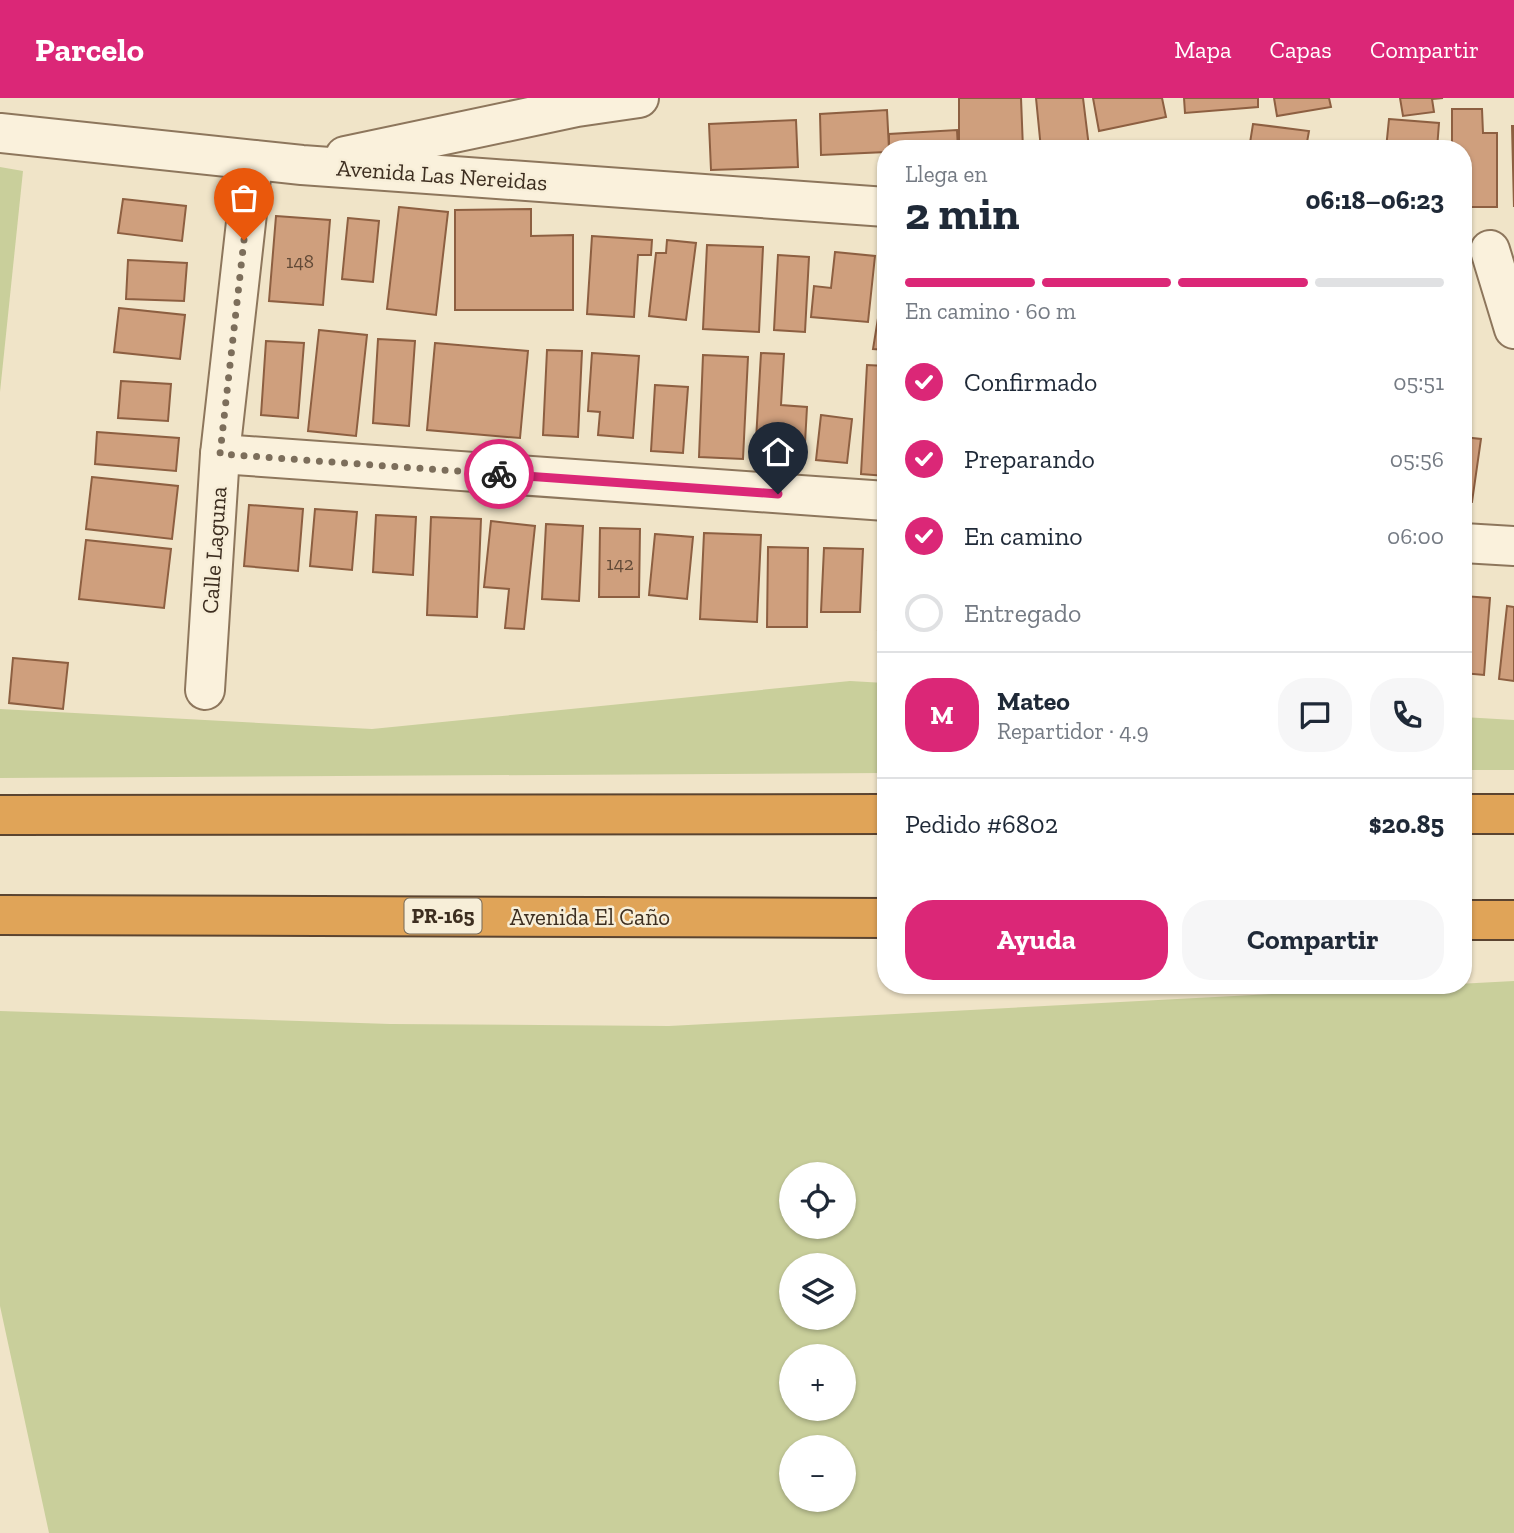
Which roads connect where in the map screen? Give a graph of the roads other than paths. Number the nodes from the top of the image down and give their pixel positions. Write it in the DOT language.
graph roads {
  1 [pos="639,98"];
  2 [pos="0,133"];
  3 [pos="253,160"];
  4 [pos="302,165"];
  5 [pos="877,205"];
  6 [pos="1489,249"];
  7 [pos="1514,329"];
  8 [pos="220,454"];
  9 [pos="877,500"];
  10 [pos="1472,543"];
  11 [pos="1514,546"];
  12 [pos="205,690"];
  13 [pos="877,814"];
  14 [pos="1472,814"];
  15 [pos="1514,814"];
  16 [pos="0,815"];
  17 [pos="0,915"];
  18 [pos="877,918"];
  19 [pos="1472,920"];
  20 [pos="1514,920"];
  1 -- 4 [label="street"];
  2 -- 3 [label="street, Avenida Las Nereidas"];
  3 -- 4 [label="street, Avenida Las Nereidas"];
  3 -- 8 [label="street, Calle Laguna"];
  4 -- 5 [label="street, Avenida Las Nereidas"];
  6 -- 7 [label="street"];
  8 -- 9 [label="street"];
  8 -- 12 [label="street, Calle Laguna"];
  10 -- 11 [label="street"];
  13 -- 16 [label="highway"];
  14 -- 15 [label="highway"];
  17 -- 18 [label="highway, Avenida El Caño / PR-165"];
  19 -- 20 [label="highway"];
}
